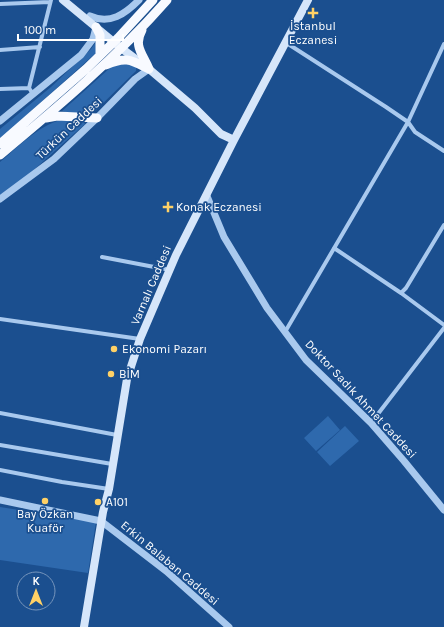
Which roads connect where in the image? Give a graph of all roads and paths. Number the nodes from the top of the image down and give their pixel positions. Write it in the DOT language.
graph roads {
  1 [pos="62,0"];
  2 [pos="70,0"];
  3 [pos="139,0"];
  4 [pos="153,0"];
  5 [pos="167,0"];
  6 [pos="308,0"];
  7 [pos="50,1"];
  8 [pos="0,4"];
  9 [pos="90,16"];
  10 [pos="145,25"];
  11 [pos="96,27"];
  12 [pos="285,42"];
  13 [pos="119,43"];
  14 [pos="444,44"];
  15 [pos="40,47"];
  16 [pos="0,50"];
  17 [pos="100,55"];
  18 [pos="102,67"];
  19 [pos="149,69"];
  20 [pos="0,89"];
  21 [pos="31,91"];
  22 [pos="44,118"];
  23 [pos="97,118"];
  24 [pos="0,120"];
  25 [pos="408,122"];
  26 [pos="234,140"];
  27 [pos="0,144"];
  28 [pos="444,152"];
  29 [pos="0,154"];
  30 [pos="207,196"];
  31 [pos="0,198"];
  32 [pos="444,225"];
  33 [pos="334,248"];
  34 [pos="102,257"];
  35 [pos="170,270"];
  36 [pos="401,294"];
  37 [pos="0,319"];
  38 [pos="444,326"];
  39 [pos="285,332"];
  40 [pos="140,339"];
  41 [pos="0,413"];
  42 [pos="370,423"];
  43 [pos="117,435"];
  44 [pos="0,445"];
  45 [pos="112,464"];
  46 [pos="0,470"];
  47 [pos="108,489"];
  48 [pos="0,500"];
  49 [pos="444,510"];
  50 [pos="101,521"];
  51 [pos="84,627"];
  52 [pos="229,627"];
  1 -- 11 [label="main road"];
  2 -- 9 [label="main road"];
  3 -- 9 [label="street"];
  4 -- 13 [label="highway"];
  5 -- 10 [label="highway"];
  6 -- 12 [label="main road, Varnalı Caddesi"];
  7 -- 8 [label="street"];
  7 -- 15 [label="street"];
  9 -- 13 [label="main road"];
  10 -- 13 [label="highway"];
  10 -- 19 [label="highway"];
  11 -- 13 [label="main road"];
  11 -- 17 [label="highway"];
  11 -- 21 [label="street"];
  12 -- 25 [label="street"];
  12 -- 26 [label="main road, Varnalı Caddesi"];
  13 -- 17 [label="highway"];
  13 -- 18 [label="highway"];
  13 -- 19 [label="main road"];
  14 -- 25 [label="street"];
  15 -- 16 [label="street"];
  15 -- 21 [label="street"];
  17 -- 27 [label="highway"];
  18 -- 19 [label="highway"];
  18 -- 22 [label="highway"];
  19 -- 23 [label="street, Türkün Caddesi"];
  19 -- 26 [label="main road"];
  20 -- 21 [label="street"];
  21 -- 24 [label="street"];
  22 -- 23 [label="highway"];
  22 -- 29 [label="highway"];
  23 -- 31 [label="street, Türkün Caddesi"];
  25 -- 28 [label="street"];
  25 -- 33 [label="street"];
  26 -- 30 [label="main road, Varnalı Caddesi"];
  30 -- 35 [label="main road, Varnalı Caddesi"];
  30 -- 39 [label="street, Doktor Sadık Ahmet Caddesi"];
  32 -- 36 [label="street"];
  33 -- 36 [label="street"];
  33 -- 39 [label="street"];
  34 -- 35 [label="street"];
  35 -- 40 [label="main road, Varnalı Caddesi"];
  36 -- 38 [label="street"];
  37 -- 40 [label="street"];
  38 -- 42 [label="street"];
  39 -- 42 [label="street, Doktor Sadık Ahmet Caddesi"];
  40 -- 43 [label="main road, Varnalı Caddesi"];
  41 -- 43 [label="street"];
  42 -- 49 [label="street, Doktor Sadık Ahmet Caddesi"];
  43 -- 45 [label="main road, Varnalı Caddesi"];
  44 -- 45 [label="street"];
  45 -- 47 [label="main road, Varnalı Caddesi"];
  46 -- 47 [label="street"];
  47 -- 50 [label="main road, Varnalı Caddesi"];
  48 -- 50 [label="street, Erkin Balaban Caddesi"];
  50 -- 51 [label="main road, Varnalı Caddesi"];
  50 -- 52 [label="street, Erkin Balaban Caddesi"];
}
